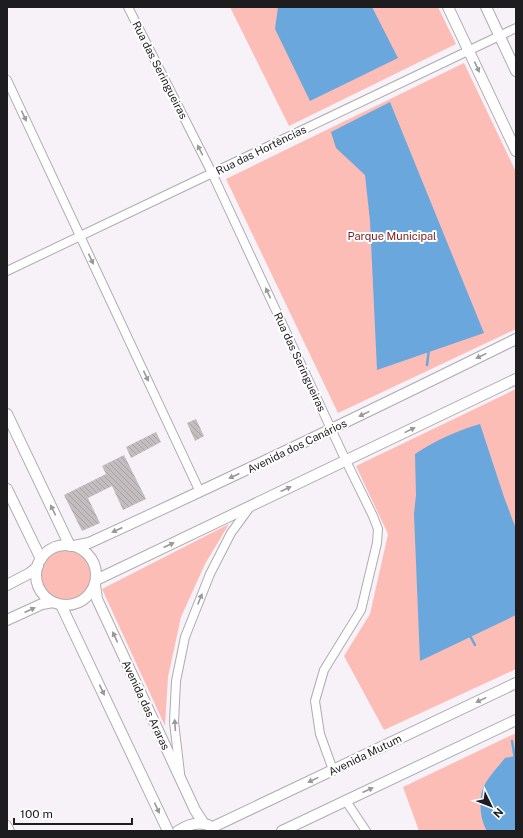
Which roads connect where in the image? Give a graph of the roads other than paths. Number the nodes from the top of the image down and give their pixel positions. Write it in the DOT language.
graph roads {
  1 [pos="128,7"];
  2 [pos="448,7"];
  3 [pos="486,7"];
  4 [pos="516,28"];
  5 [pos="500,36"];
  6 [pos="469,50"];
  7 [pos="516,71"];
  8 [pos="7,80"];
  9 [pos="516,151"];
  10 [pos="212,174"];
  11 [pos="81,236"];
  12 [pos="7,272"];
  13 [pos="516,339"];
  14 [pos="516,379"];
  15 [pos="7,414"];
  16 [pos="332,430"];
  17 [pos="346,461"];
  18 [pos="7,489"];
  19 [pos="200,492"];
  20 [pos="250,507"];
  21 [pos="72,546"];
  22 [pos="39,563"];
  23 [pos="95,582"];
  24 [pos="7,584"];
  25 [pos="57,604"];
  26 [pos="7,620"];
  27 [pos="516,683"];
  28 [pos="516,720"];
  29 [pos="333,770"];
  30 [pos="180,778"];
  31 [pos="346,800"];
  32 [pos="7,825"];
  33 [pos="212,827"];
  34 [pos="10,831"];
  35 [pos="168,831"];
  36 [pos="178,831"];
  37 [pos="282,831"];
  38 [pos="366,831"];
  10 -- 1 [label="street, Rua das Seringueiras, one-way"];
  2 -- 6 [label="street"];
  3 -- 5 [label="street"];
  4 -- 5 [label="street, Rua das Hortências"];
  5 -- 6 [label="street, Rua das Hortências"];
  5 -- 7 [label="street"];
  6 -- 9 [label="street, one-way"];
  6 -- 10 [label="street, Rua das Hortências"];
  8 -- 11 [label="street, one-way"];
  10 -- 11 [label="street, Rua das Hortências"];
  16 -- 10 [label="street, Rua das Seringueiras, one-way"];
  11 -- 12 [label="street, Rua das Hortências"];
  11 -- 19 [label="street, one-way"];
  13 -- 16 [label="street, Avenida dos Canários, one-way"];
  17 -- 14 [label="street, one-way"];
  21 -- 15 [label="street, one-way"];
  16 -- 17 [label="street, Rua das Seringueiras"];
  16 -- 19 [label="street, Avenida dos Canários, one-way"];
  20 -- 17 [label="street, one-way"];
  17 -- 29 [label="street, Rua das Seringueiras"];
  18 -- 22 [label="street"];
  19 -- 21 [label="street, Avenida dos Canários, one-way"];
  23 -- 20 [label="street, one-way"];
  30 -- 20 [label="street, one-way"];
  21 -- 22 [label="street"];
  21 -- 23 [label="street"];
  22 -- 24 [label="street"];
  22 -- 25 [label="street"];
  23 -- 25 [label="street"];
  30 -- 23 [label="street, Avenida das Araras, one-way"];
  26 -- 25 [label="street, one-way"];
  25 -- 35 [label="street, one-way"];
  27 -- 29 [label="street, Avenida Mutum, one-way"];
  31 -- 28 [label="street, one-way"];
  29 -- 33 [label="street, Avenida Mutum, one-way"];
  30 -- 33 [label="street, Avenida das Araras"];
  31 -- 37 [label="street"];
  31 -- 38 [label="street"];
  32 -- 34 [label="street"];
  33 -- 36 [label="street, Avenida Mutum"];
}
